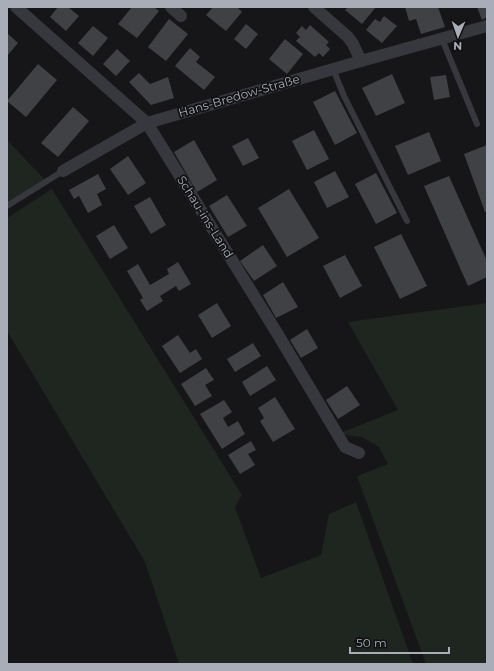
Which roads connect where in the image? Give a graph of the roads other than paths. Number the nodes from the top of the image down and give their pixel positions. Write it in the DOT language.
graph roads {
  1 [pos="16,7"];
  2 [pos="171,7"];
  3 [pos="314,7"];
  4 [pos="181,16"];
  5 [pos="487,26"];
  6 [pos="442,39"];
  7 [pos="361,61"];
  8 [pos="333,69"];
  9 [pos="147,123"];
  10 [pos="477,124"];
  11 [pos="63,171"];
  12 [pos="7,206"];
  13 [pos="407,221"];
  14 [pos="359,453"];
  1 -- 9 [label="street, Schau-ins-Land"];
  2 -- 4 [label="street"];
  3 -- 7 [label="street"];
  5 -- 6 [label="street, Hans-Bredow-Straße"];
  6 -- 7 [label="street, Hans-Bredow-Straße"];
  6 -- 10 [label="lane"];
  7 -- 8 [label="street, Hans-Bredow-Straße"];
  8 -- 9 [label="street, Hans-Bredow-Straße"];
  8 -- 13 [label="lane"];
  9 -- 11 [label="street, Hans-Bredow-Straße"];
  9 -- 14 [label="street, Schau-ins-Land"];
  11 -- 12 [label="lane, Hans-Bredow-Straße"];
}
